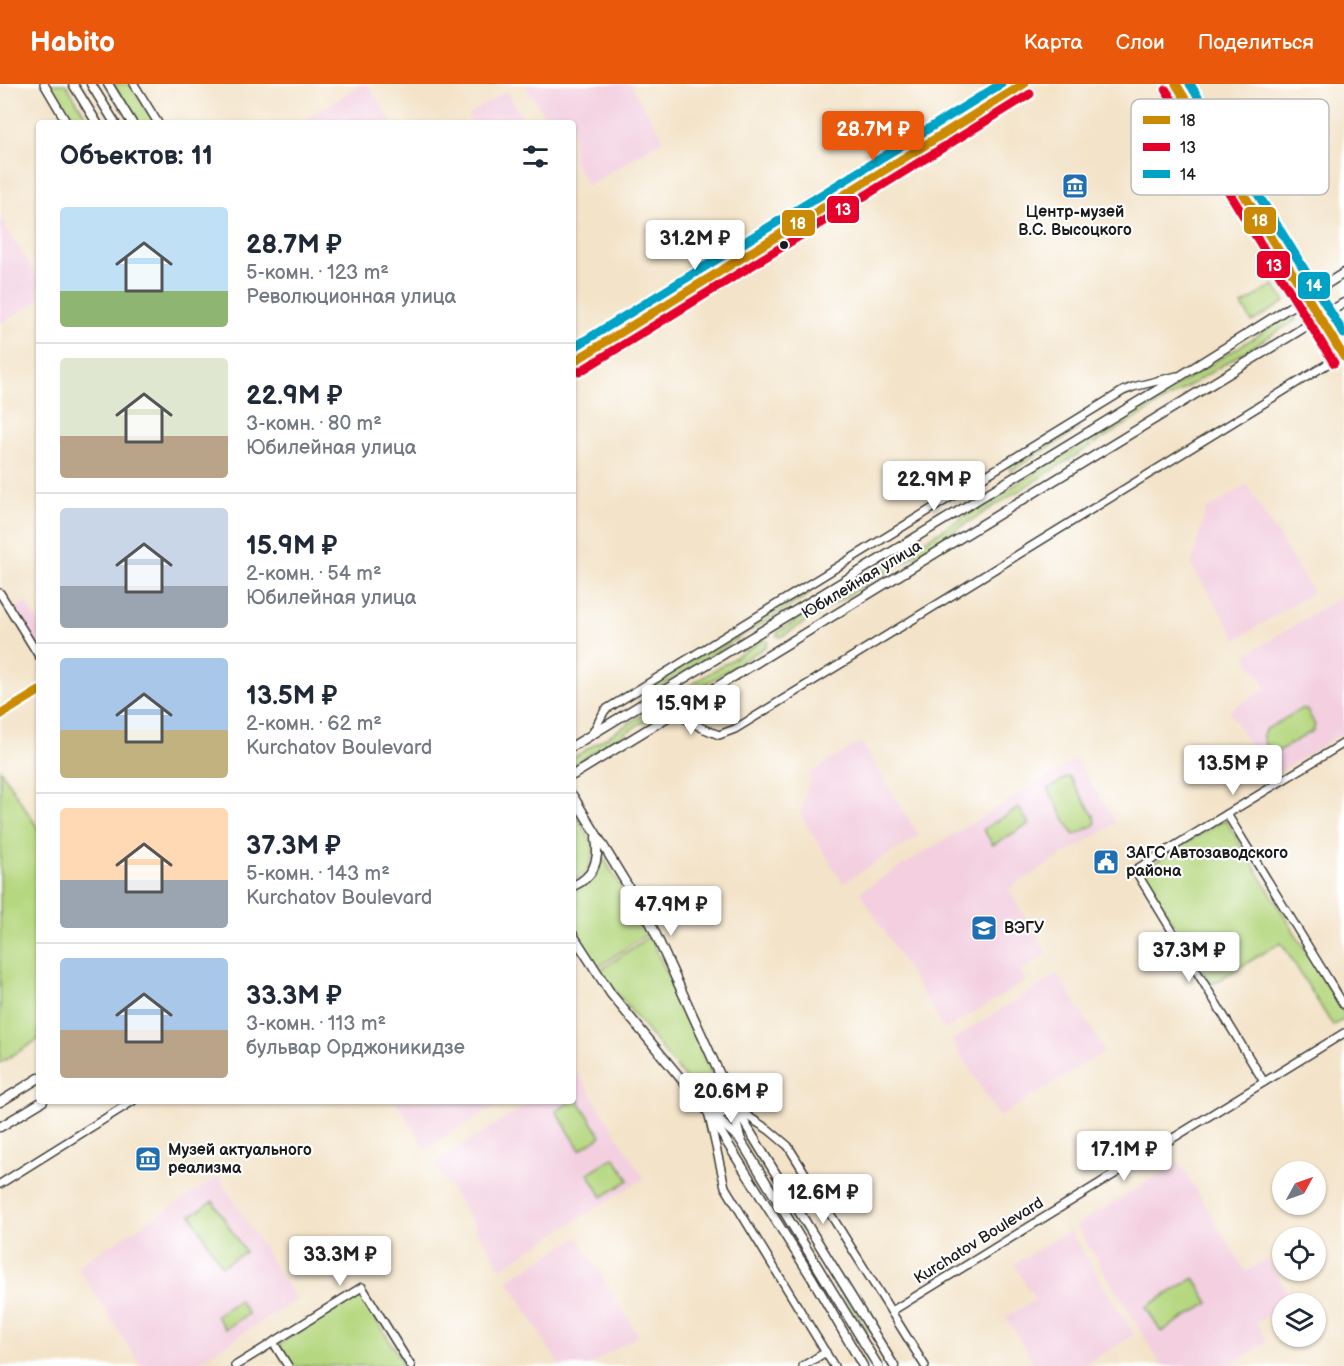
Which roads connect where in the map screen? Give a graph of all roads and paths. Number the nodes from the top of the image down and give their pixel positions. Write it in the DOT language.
graph roads {
  1 [pos="44,84"];
  2 [pos="73,84"];
  3 [pos="91,84"];
  4 [pos="108,84"];
  5 [pos="134,84"];
  6 [pos="1024,84"];
  7 [pos="1176,84"];
  8 [pos="1185,99"];
  9 [pos="65,120"];
  10 [pos="94,120"];
  11 [pos="113,120"];
  12 [pos="130,120"];
  13 [pos="156,120"];
  14 [pos="1244,195"];
  15 [pos="1344,273"];
  16 [pos="1306,296"];
  17 [pos="1344,303"];
  18 [pos="1320,318"];
  19 [pos="1343,356"];
  20 [pos="576,360"];
  21 [pos="1182,375"];
  22 [pos="0,593"];
  23 [pos="36,651"];
  24 [pos="36,693"];
  25 [pos="675,713"];
  26 [pos="0,715"];
  27 [pos="592,734"];
  28 [pos="1344,743"];
  29 [pos="576,744"];
  30 [pos="576,773"];
  31 [pos="576,801"];
  32 [pos="1227,814"];
  33 [pos="595,833"];
  34 [pos="576,884"];
  35 [pos="576,940"];
  36 [pos="1344,1005"];
  37 [pos="1344,1033"];
  38 [pos="36,1080"];
  39 [pos="1264,1082"];
  40 [pos="730,1099"];
  41 [pos="0,1102"];
  42 [pos="38,1104"];
  43 [pos="128,1104"];
  44 [pos="738,1110"];
  45 [pos="708,1113"];
  46 [pos="0,1127"];
  47 [pos="741,1141"];
  48 [pos="0,1185"];
  49 [pos="892,1311"];
  50 [pos="273,1342"];
  51 [pos="826,1352"];
  52 [pos="235,1366"];
  53 [pos="288,1366"];
  54 [pos="411,1366"];
  55 [pos="803,1366"];
  56 [pos="834,1366"];
  57 [pos="863,1366"];
  58 [pos="878,1366"];
  59 [pos="894,1366"];
  60 [pos="925,1366"];
  1 -- 9 [label="street"];
  2 -- 10 [label="main road"];
  3 -- 11 [label="main road"];
  4 -- 12 [label="main road"];
  5 -- 13 [label="street"];
  6 -- 20 [label="main road"];
  7 -- 8 [label="main road"];
  14 -- 16 [label="main road"];
  15 -- 16 [label="main road, Юбилейная улица"];
  16 -- 18 [label="main road"];
  16 -- 21 [label="main road, Юбилейная улица"];
  17 -- 18 [label="main road, Юбилейная улица"];
  18 -- 19 [label="main road"];
  18 -- 25 [label="main road, Юбилейная улица"];
  19 -- 25 [label="street"];
  21 -- 27 [label="main road, Юбилейная улица"];
  21 -- 27 [label="street"];
  22 -- 23 [label="street"];
  24 -- 26 [label="main road"];
  25 -- 30 [label="main road, Юбилейная улица"];
  27 -- 29 [label="main road, Юбилейная улица"];
  28 -- 32 [label="street"];
  31 -- 33 [label="main road"];
  32 -- 36 [label="street"];
  32 -- 39 [label="street"];
  33 -- 34 [label="main road"];
  33 -- 40 [label="main road"];
  35 -- 45 [label="main road"];
  37 -- 39 [label="street, Kurchatov Boulevard"];
  38 -- 41 [label="main road"];
  39 -- 49 [label="street, Kurchatov Boulevard"];
  40 -- 44 [label="main road"];
  40 -- 45 [label="main road"];
  40 -- 47 [label="main road"];
  42 -- 46 [label="main road"];
  43 -- 48 [label="street"];
  44 -- 49 [label="street"];
  44 -- 59 [label="main road"];
  45 -- 47 [label="main road"];
  45 -- 51 [label="street"];
  45 -- 57 [label="main road"];
  47 -- 58 [label="main road"];
  49 -- 60 [label="street"];
  50 -- 52 [label="street"];
  50 -- 53 [label="street"];
  50 -- 54 [label="street"];
  51 -- 55 [label="street"];
  51 -- 56 [label="street"];
}
